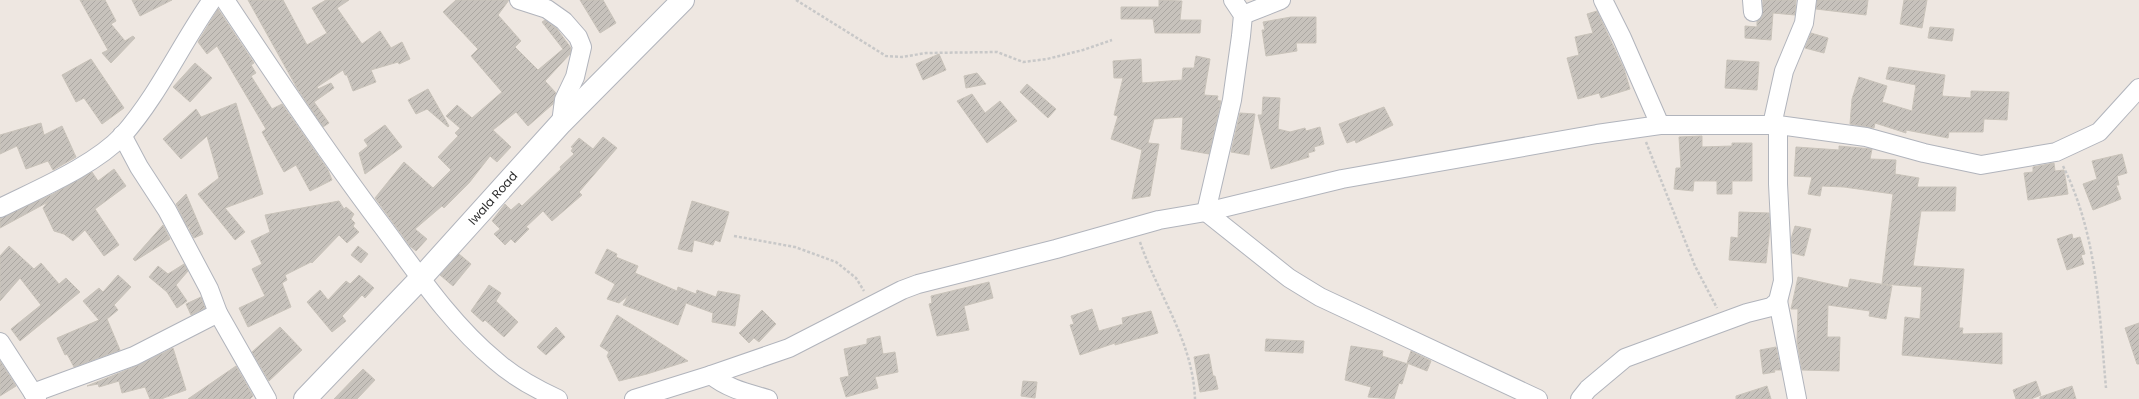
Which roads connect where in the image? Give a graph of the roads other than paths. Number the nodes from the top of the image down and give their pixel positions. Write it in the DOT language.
graph roads {
  1 [pos="212,0"];
  2 [pos="225,0"];
  3 [pos="519,0"];
  4 [pos="683,0"];
  5 [pos="1233,0"];
  6 [pos="1282,0"];
  7 [pos="1603,0"];
  8 [pos="1807,0"];
  9 [pos="1243,15"];
  10 [pos="2139,88"];
  11 [pos="561,123"];
  12 [pos="1775,125"];
  13 [pos="1660,126"];
  14 [pos="122,135"];
  15 [pos="0,208"];
  16 [pos="1206,212"];
  17 [pos="421,278"];
  18 [pos="1778,301"];
  19 [pos="218,313"];
  20 [pos="0,342"];
  21 [pos="711,375"];
  22 [pos="540,394"];
  23 [pos="29,395"];
  24 [pos="267,399"];
  25 [pos="305,399"];
  26 [pos="558,399"];
  27 [pos="634,399"];
  28 [pos="768,399"];
  29 [pos="1538,399"];
  30 [pos="1580,399"];
  31 [pos="1797,399"];
  1 -- 14 [label="street"];
  2 -- 17 [label="street"];
  3 -- 11 [label="street"];
  4 -- 11 [label="street, Iwala Road"];
  5 -- 9 [label="street"];
  6 -- 9 [label="street"];
  7 -- 13 [label="street"];
  8 -- 12 [label="street"];
  9 -- 16 [label="street"];
  10 -- 12 [label="street"];
  11 -- 17 [label="street, Iwala Road"];
  12 -- 13 [label="street"];
  12 -- 18 [label="street"];
  13 -- 16 [label="street"];
  14 -- 15 [label="street"];
  14 -- 19 [label="street"];
  16 -- 21 [label="street"];
  16 -- 29 [label="street"];
  17 -- 22 [label="street"];
  17 -- 25 [label="street, Iwala Road"];
  18 -- 30 [label="street"];
  18 -- 31 [label="street"];
  19 -- 23 [label="street"];
  19 -- 24 [label="street"];
  20 -- 23 [label="street"];
  21 -- 27 [label="street"];
  21 -- 28 [label="street"];
  22 -- 26 [label="street"];
}
